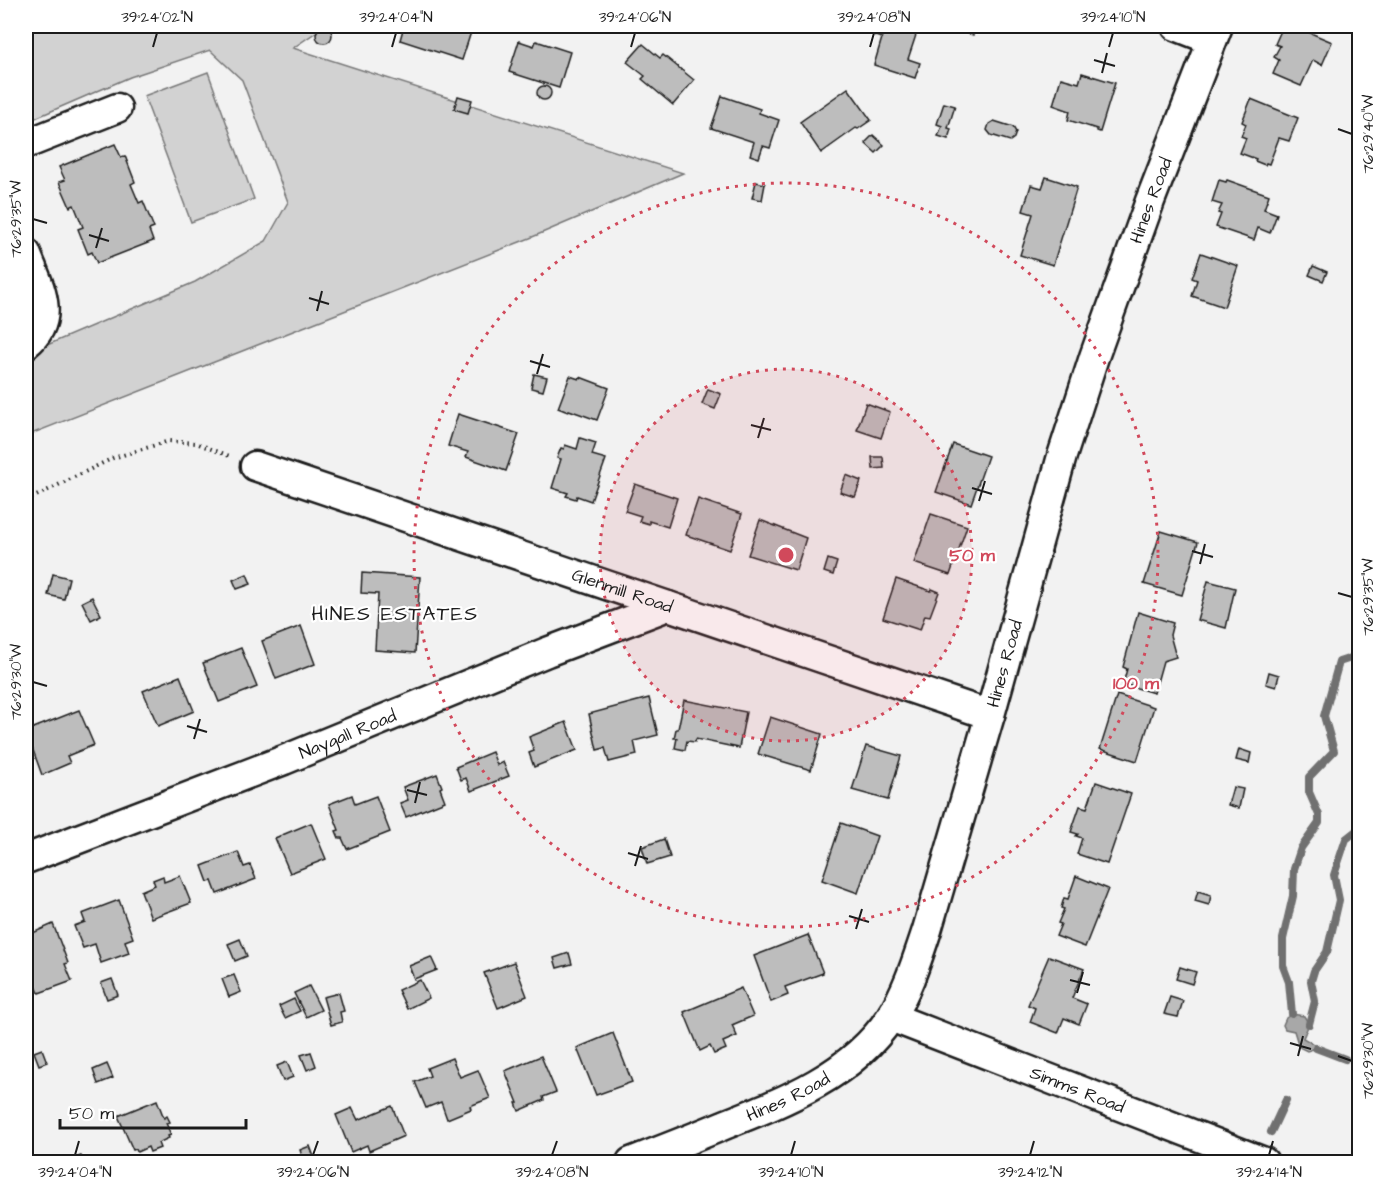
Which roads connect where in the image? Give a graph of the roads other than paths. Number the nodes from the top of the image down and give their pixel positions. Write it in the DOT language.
graph roads {
  1 [pos="1176,26"];
  2 [pos="1215,33"];
  3 [pos="117,108"];
  4 [pos="26,144"];
  5 [pos="26,253"];
  6 [pos="26,344"];
  7 [pos="255,466"];
  8 [pos="668,606"];
  9 [pos="990,715"];
  10 [pos="26,859"];
  11 [pos="891,1017"];
  12 [pos="631,1162"];
  13 [pos="1264,1162"];
  1 -- 2 [label="street"];
  2 -- 9 [label="street, Hines Road"];
  3 -- 4 [label="street"];
  5 -- 6 [label="street"];
  7 -- 8 [label="street, Glenmill Road"];
  8 -- 9 [label="street, Glenmill Road"];
  8 -- 10 [label="street, Naygall Road"];
  9 -- 11 [label="street, Hines Road"];
  11 -- 12 [label="street, Hines Road"];
  11 -- 13 [label="street, Simms Road"];
}
